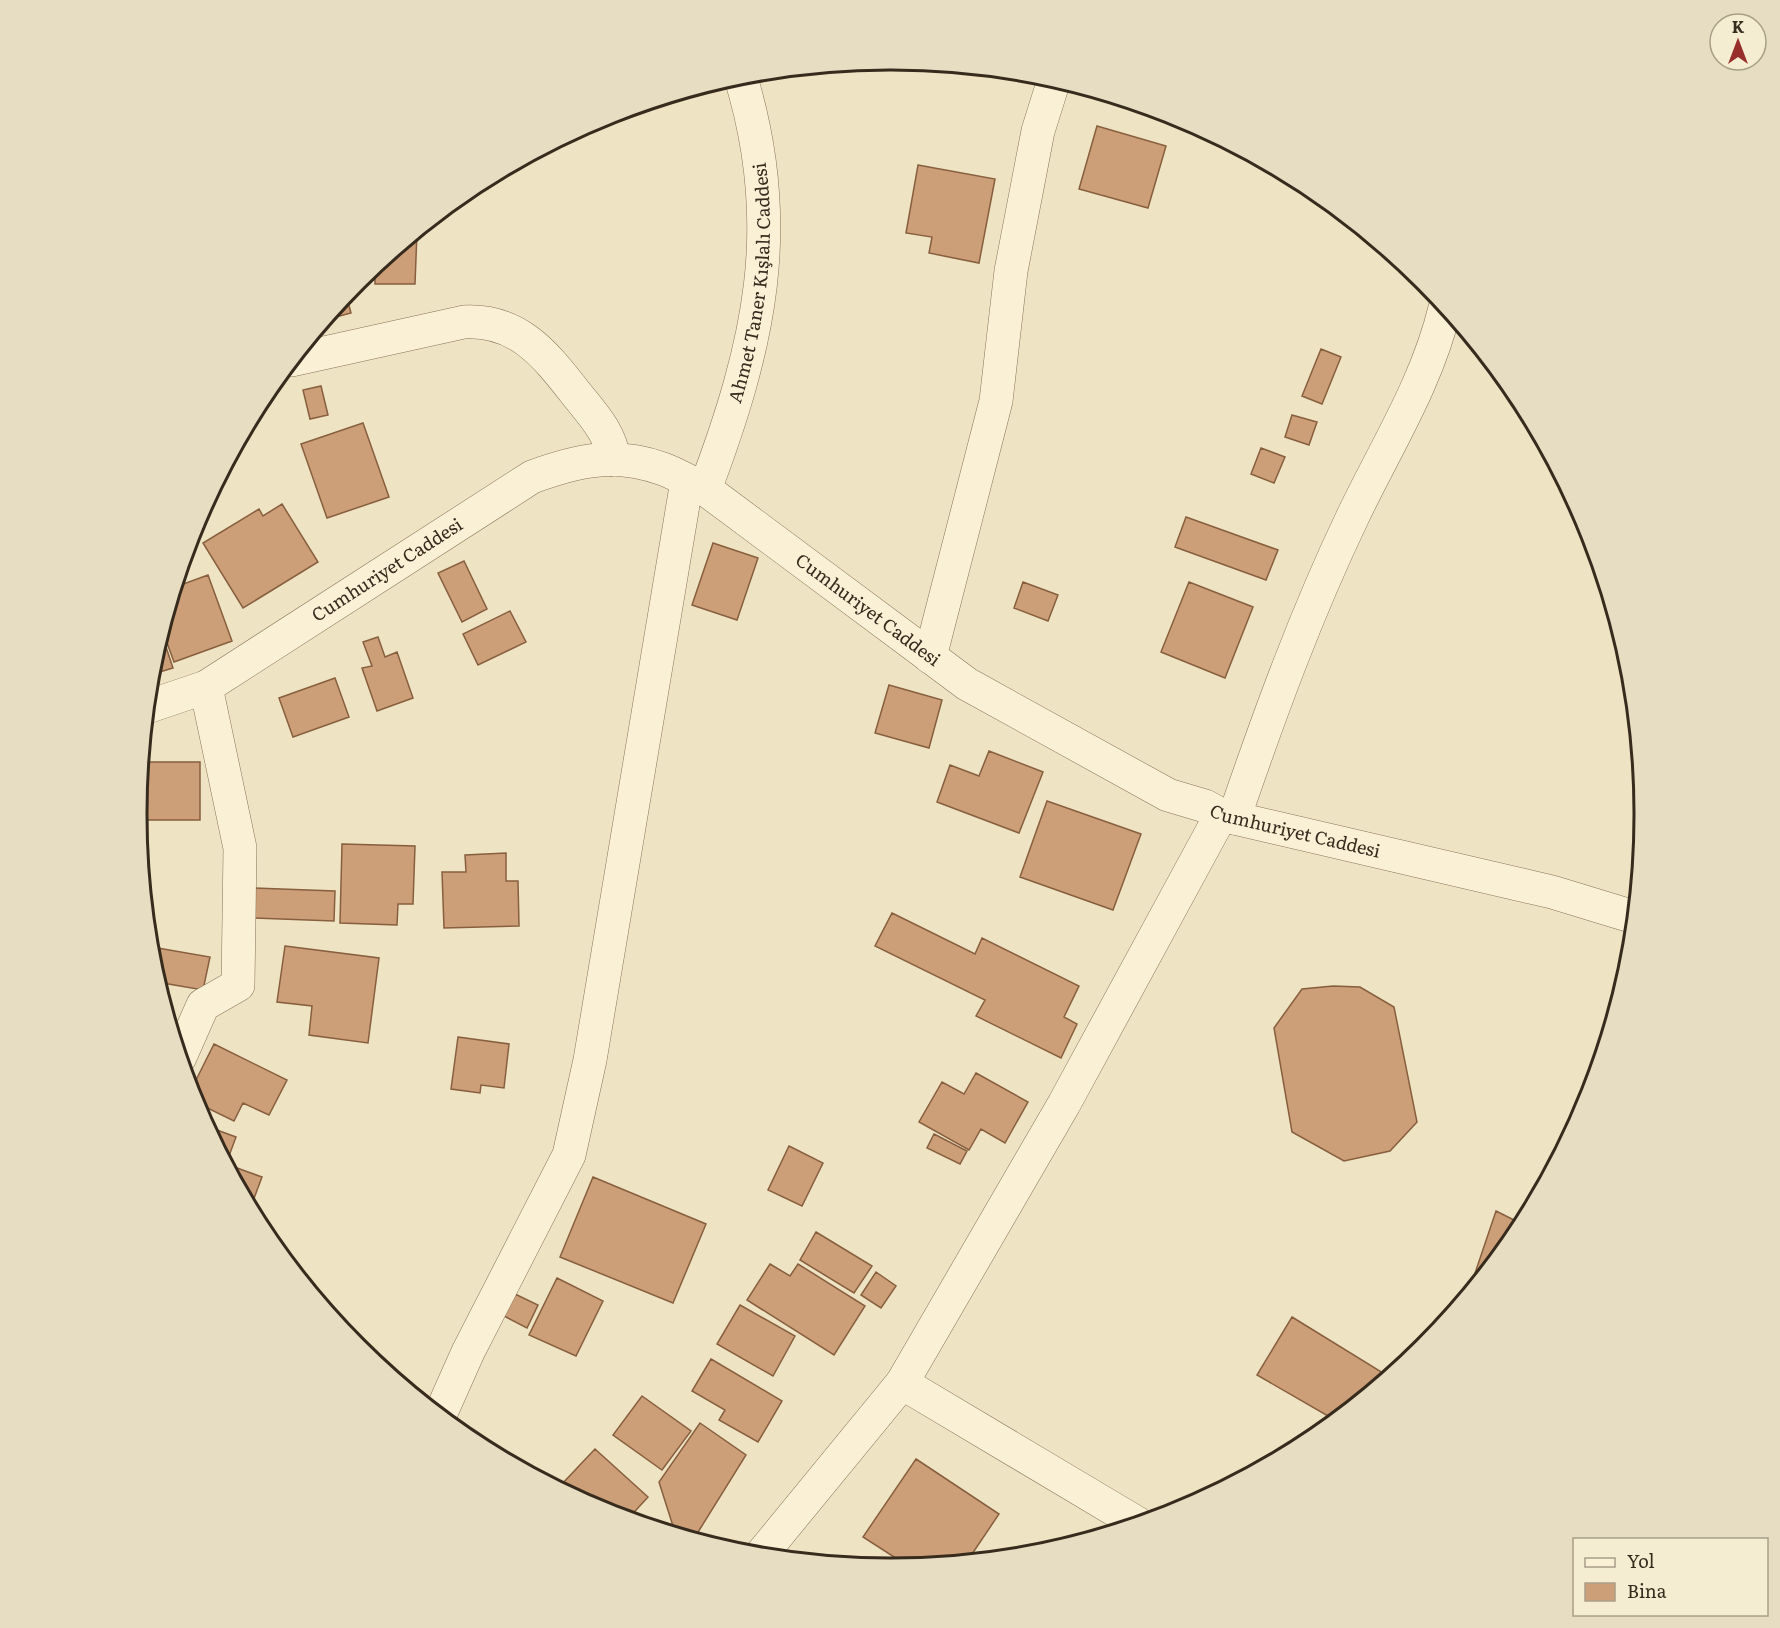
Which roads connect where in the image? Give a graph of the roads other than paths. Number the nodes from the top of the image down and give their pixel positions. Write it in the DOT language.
graph roads {
  1 [pos="743,85"];
  2 [pos="1051,89"];
  3 [pos="1443,317"];
  4 [pos="303,358"];
  5 [pos="614,460"];
  6 [pos="696,485"];
  7 [pos="930,657"];
  8 [pos="206,687"];
  9 [pos="155,704"];
  10 [pos="1228,817"];
  11 [pos="1626,915"];
  12 [pos="184,1047"];
  13 [pos="902,1383"];
  14 [pos="443,1408"];
  15 [pos="1129,1518"];
  16 [pos="768,1547"];
  1 -- 6 [label="street, Ahmet Taner Kışlalı Caddesi"];
  2 -- 7 [label="street"];
  3 -- 10 [label="street"];
  4 -- 5 [label="street"];
  5 -- 6 [label="street, Cumhuriyet Caddesi"];
  5 -- 8 [label="street, Cumhuriyet Caddesi"];
  6 -- 7 [label="street, Cumhuriyet Caddesi"];
  6 -- 14 [label="street, Ahmet Taner Kışlalı Caddesi"];
  7 -- 10 [label="street, Cumhuriyet Caddesi"];
  8 -- 9 [label="street, Cumhuriyet Caddesi"];
  8 -- 12 [label="street"];
  10 -- 11 [label="street, Cumhuriyet Caddesi"];
  10 -- 13 [label="street"];
  13 -- 15 [label="street"];
  13 -- 16 [label="street"];
}
